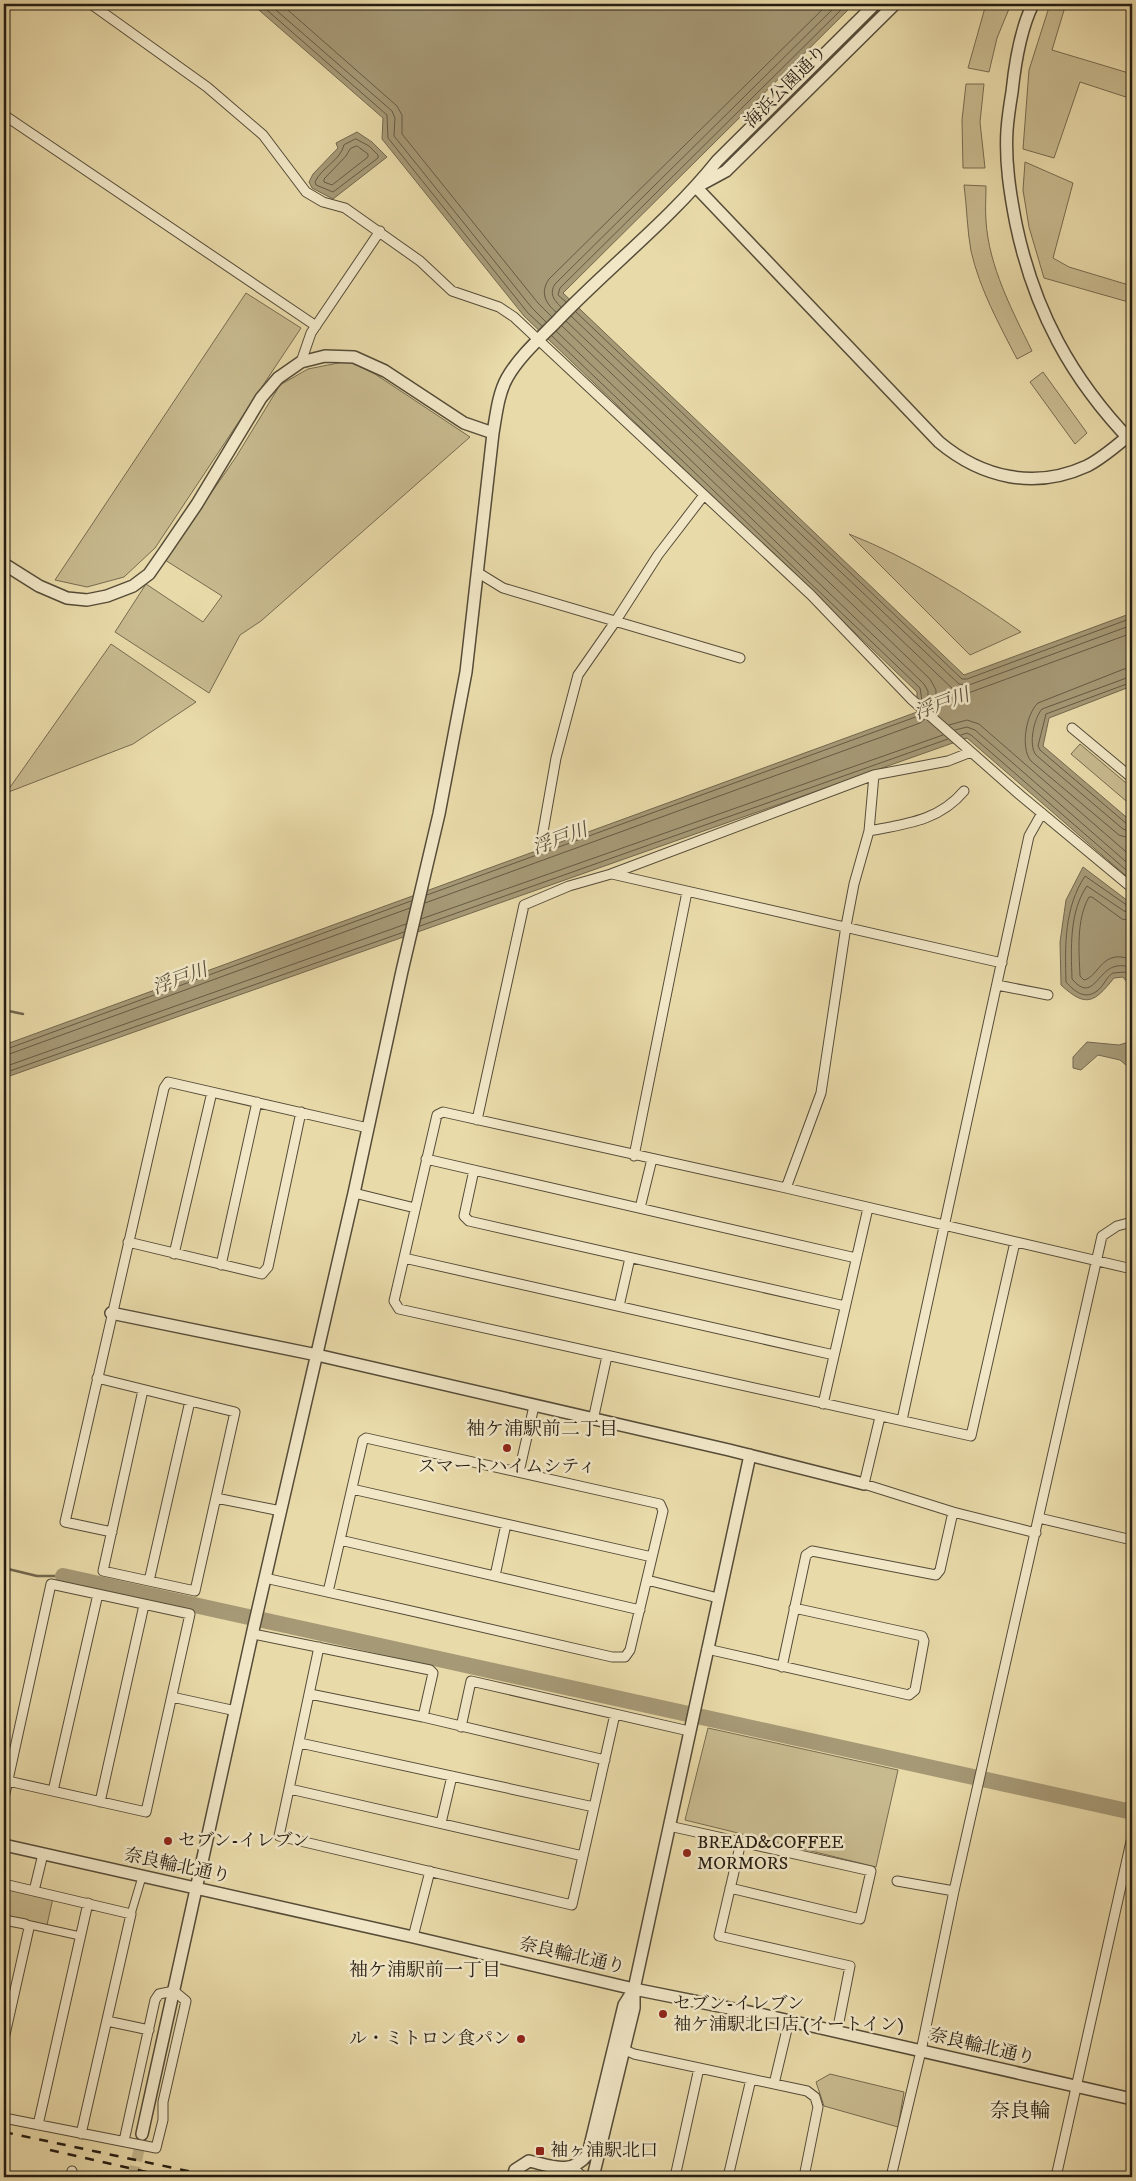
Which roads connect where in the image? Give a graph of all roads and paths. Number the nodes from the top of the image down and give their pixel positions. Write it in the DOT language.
graph roads {
  1 [pos="91,4"];
  2 [pos="875,4"];
  3 [pos="895,4"];
  4 [pos="1033,4"];
  5 [pos="4,115"];
  6 [pos="696,187"];
  7 [pos="380,231"];
  8 [pos="316,326"];
  9 [pos="538,341"];
  10 [pos="301,362"];
  11 [pos="493,433"];
  12 [pos="1130,439"];
  13 [pos="704,495"];
  14 [pos="4,564"];
  15 [pos="477,572"];
  16 [pos="615,622"];
  17 [pos="740,658"];
  18 [pos="1072,728"];
  19 [pos="971,752"];
  20 [pos="874,775"];
  21 [pos="1132,778"];
  22 [pos="964,791"];
  23 [pos="1042,813"];
  24 [pos="869,831"];
  25 [pos="541,843"];
  26 [pos="611,874"];
  27 [pos="1132,888"];
  28 [pos="687,892"];
  29 [pos="846,926"];
  30 [pos="1002,964"];
  31 [pos="997,985"];
  32 [pos="1048,995"];
  33 [pos="212,1092"];
  34 [pos="257,1102"];
  35 [pos="301,1112"];
  36 [pos="477,1120"];
  37 [pos="368,1128"];
  38 [pos="634,1156"];
  39 [pos="426,1159"];
  40 [pos="652,1159"];
  41 [pos="474,1170"];
  42 [pos="786,1188"];
  43 [pos="354,1194"];
  44 [pos="415,1208"];
  45 [pos="640,1208"];
  46 [pos="868,1208"];
  47 [pos="1132,1222"];
  48 [pos="945,1226"];
  49 [pos="128,1242"];
  50 [pos="1015,1242"];
  51 [pos="174,1254"];
  52 [pos="404,1258"];
  53 [pos="630,1258"];
  54 [pos="856,1258"];
  55 [pos="1097,1260"];
  56 [pos="221,1265"];
  57 [pos="1132,1269"];
  58 [pos="619,1306"];
  59 [pos="845,1306"];
  60 [pos="111,1313"];
  61 [pos="316,1355"];
  62 [pos="834,1355"];
  63 [pos="607,1356"];
  64 [pos="97,1378"];
  65 [pos="143,1390"];
  66 [pos="190,1401"];
  67 [pos="823,1404"];
  68 [pos="534,1406"];
  69 [pos="880,1417"];
  70 [pos="593,1420"];
  71 [pos="902,1420"];
  72 [pos="750,1455"];
  73 [pos="519,1472"];
  74 [pos="864,1484"];
  75 [pos="352,1489"];
  76 [pos="216,1498"];
  77 [pos="281,1511"];
  78 [pos="953,1512"];
  79 [pos="1039,1518"];
  80 [pos="506,1524"];
  81 [pos="112,1532"];
  82 [pos="1036,1533"];
  83 [pos="340,1540"];
  84 [pos="1132,1540"];
  85 [pos="652,1557"];
  86 [pos="495,1576"];
  87 [pos="265,1578"];
  88 [pos="647,1580"];
  89 [pos="149,1581"];
  90 [pos="328,1592"];
  91 [pos="98,1594"];
  92 [pos="718,1598"];
  93 [pos="144,1604"];
  94 [pos="794,1608"];
  95 [pos="640,1610"];
  96 [pos="253,1630"];
  97 [pos="319,1648"];
  98 [pos="707,1649"];
  99 [pos="782,1667"];
  100 [pos="310,1694"];
  101 [pos="172,1697"];
  102 [pos="236,1711"];
  103 [pos="615,1714"];
  104 [pos="423,1718"];
  105 [pos="461,1727"];
  106 [pos="689,1731"];
  107 [pos="300,1743"];
  108 [pos="605,1760"];
  109 [pos="452,1776"];
  110 [pos="8,1781"];
  111 [pos="290,1789"];
  112 [pos="53,1791"];
  113 [pos="4,1798"];
  114 [pos="100,1802"];
  115 [pos="594,1807"];
  116 [pos="441,1823"];
  117 [pos="669,1826"];
  118 [pos="1132,1837"];
  119 [pos="741,1842"];
  120 [pos="4,1845"];
  121 [pos="44,1854"];
  122 [pos="1130,1854"];
  123 [pos="584,1856"];
  124 [pos="430,1871"];
  125 [pos="142,1877"];
  126 [pos="897,1881"];
  127 [pos="4,1884"];
  128 [pos="196,1888"];
  129 [pos="730,1888"];
  130 [pos="34,1891"];
  131 [pos="954,1892"];
  132 [pos="88,1903"];
  133 [pos="131,1914"];
  134 [pos="4,1920"];
  135 [pos="25,1924"];
  136 [pos="80,1936"];
  137 [pos="413,1936"];
  138 [pos="634,1989"];
  139 [pos="174,1991"];
  140 [pos="107,2021"];
  141 [pos="789,2021"];
  142 [pos="150,2030"];
  143 [pos="837,2032"];
  144 [pos="4,2039"];
  145 [pos="625,2050"];
  146 [pos="921,2051"];
  147 [pos="699,2068"];
  148 [pos="751,2079"];
  149 [pos="774,2084"];
  150 [pos="1078,2086"];
  151 [pos="1132,2099"];
  152 [pos="4,2118"];
  153 [pos="38,2125"];
  154 [pos="81,2134"];
  155 [pos="142,2134"];
  156 [pos="124,2141"];
  157 [pos="571,2167"];
  158 [pos="513,2177"];
  159 [pos="584,2177"];
  160 [pos="593,2177"];
  161 [pos="675,2177"];
  162 [pos="728,2177"];
  163 [pos="804,2177"];
  164 [pos="891,2177"];
  165 [pos="1056,2177"];
  1 -- 7 [label="street"];
  2 -- 6 [label="street, 海浜公園通り"];
  3 -- 6 [label="street, 海浜公園通り"];
  4 -- 12 [label="street"];
  5 -- 8 [label="street"];
  6 -- 9 [label="street, 海浜公園通り"];
  6 -- 12 [label="street"];
  7 -- 8 [label="street"];
  7 -- 9 [label="street"];
  8 -- 10 [label="street"];
  9 -- 11 [label="street, 海浜公園通り"];
  9 -- 13 [label="street"];
  10 -- 11 [label="street"];
  10 -- 14 [label="street"];
  11 -- 15 [label="street, 海浜公園通り"];
  13 -- 16 [label="street"];
  13 -- 19 [label="street"];
  15 -- 16 [label="street"];
  15 -- 37 [label="street, 海浜公園通り"];
  16 -- 17 [label="street"];
  16 -- 25 [label="street"];
  18 -- 21 [label="street"];
  19 -- 20 [label="street"];
  19 -- 23 [label="street"];
  20 -- 24 [label="street"];
  20 -- 26 [label="street"];
  22 -- 24 [label="street"];
  23 -- 27 [label="street"];
  23 -- 30 [label="street"];
  24 -- 29 [label="street"];
  26 -- 28 [label="street"];
  26 -- 36 [label="street"];
  28 -- 29 [label="street"];
  28 -- 38 [label="street"];
  29 -- 30 [label="street"];
  29 -- 42 [label="street"];
  30 -- 31 [label="street"];
  31 -- 32 [label="street"];
  31 -- 48 [label="street"];
  33 -- 34 [label="street"];
  33 -- 49 [label="street"];
  33 -- 51 [label="street"];
  34 -- 35 [label="street"];
  34 -- 56 [label="street"];
  35 -- 37 [label="street"];
  35 -- 56 [label="street"];
  36 -- 38 [label="street"];
  36 -- 39 [label="street"];
  37 -- 43 [label="street, 海浜公園通り"];
  38 -- 40 [label="street"];
  39 -- 41 [label="street"];
  39 -- 44 [label="street"];
  40 -- 42 [label="street"];
  40 -- 45 [label="street"];
  41 -- 45 [label="street"];
  41 -- 53 [label="street"];
  42 -- 46 [label="street"];
  43 -- 44 [label="street"];
  43 -- 61 [label="street, 海浜公園通り"];
  44 -- 52 [label="street"];
  45 -- 54 [label="street"];
  46 -- 48 [label="street"];
  46 -- 54 [label="street"];
  47 -- 55 [label="street"];
  48 -- 50 [label="street"];
  48 -- 71 [label="street"];
  49 -- 51 [label="street"];
  49 -- 60 [label="street"];
  50 -- 55 [label="street"];
  50 -- 71 [label="street"];
  51 -- 56 [label="street"];
  52 -- 58 [label="street"];
  52 -- 63 [label="street"];
  53 -- 58 [label="street"];
  53 -- 59 [label="street"];
  54 -- 59 [label="street"];
  55 -- 57 [label="street"];
  55 -- 79 [label="street"];
  58 -- 62 [label="street"];
  59 -- 62 [label="street"];
  60 -- 61 [label="street"];
  60 -- 64 [label="street"];
  61 -- 68 [label="street"];
  61 -- 77 [label="street, 海浜公園通り"];
  62 -- 67 [label="street"];
  63 -- 67 [label="street"];
  63 -- 70 [label="street"];
  64 -- 65 [label="street"];
  64 -- 81 [label="street"];
  65 -- 66 [label="street"];
  65 -- 81 [label="street"];
  66 -- 76 [label="street"];
  66 -- 89 [label="street"];
  67 -- 69 [label="street"];
  68 -- 70 [label="street"];
  68 -- 73 [label="street"];
  69 -- 71 [label="street"];
  69 -- 74 [label="street"];
  70 -- 72 [label="street"];
  72 -- 74 [label="street"];
  72 -- 92 [label="street"];
  73 -- 75 [label="street"];
  73 -- 85 [label="street"];
  74 -- 78 [label="street"];
  75 -- 80 [label="street"];
  75 -- 83 [label="street"];
  76 -- 77 [label="street"];
  76 -- 89 [label="street"];
  77 -- 87 [label="street, 海浜公園通り"];
  78 -- 82 [label="street"];
  78 -- 94 [label="street"];
  79 -- 82 [label="street"];
  79 -- 84 [label="street"];
  80 -- 85 [label="street"];
  80 -- 86 [label="street"];
  81 -- 89 [label="street"];
  82 -- 131 [label="street"];
  83 -- 86 [label="street"];
  83 -- 90 [label="street"];
  85 -- 88 [label="street"];
  86 -- 95 [label="street"];
  87 -- 90 [label="street"];
  87 -- 96 [label="street, 海浜公園通り"];
  88 -- 92 [label="street"];
  88 -- 95 [label="street"];
  90 -- 95 [label="street"];
  91 -- 93 [label="street"];
  91 -- 110 [label="street"];
  91 -- 112 [label="street"];
  92 -- 98 [label="street"];
  93 -- 101 [label="street"];
  93 -- 114 [label="street"];
  94 -- 99 [label="street"];
  94 -- 99 [label="street"];
  96 -- 97 [label="street"];
  96 -- 102 [label="street, 海浜公園通り"];
  97 -- 100 [label="street"];
  97 -- 104 [label="street"];
  98 -- 99 [label="street"];
  98 -- 106 [label="street"];
  100 -- 104 [label="street"];
  100 -- 107 [label="street"];
  101 -- 102 [label="street"];
  101 -- 114 [label="street"];
  102 -- 128 [label="street, 海浜公園通り"];
  103 -- 105 [label="street"];
  103 -- 106 [label="street"];
  103 -- 108 [label="street"];
  104 -- 105 [label="street"];
  105 -- 108 [label="street"];
  106 -- 117 [label="street"];
  107 -- 109 [label="street"];
  107 -- 111 [label="street"];
  108 -- 115 [label="street"];
  109 -- 115 [label="street"];
  109 -- 116 [label="street"];
  110 -- 112 [label="street"];
  110 -- 113 [label="street"];
  111 -- 116 [label="street"];
  111 -- 124 [label="street"];
  112 -- 114 [label="street"];
  115 -- 123 [label="street"];
  116 -- 123 [label="street"];
  117 -- 119 [label="street"];
  117 -- 138 [label="street"];
  118 -- 122 [label="street"];
  119 -- 129 [label="street"];
  119 -- 129 [label="street"];
  120 -- 121 [label="street, 奈良輪北通り"];
  121 -- 125 [label="street, 奈良輪北通り"];
  121 -- 130 [label="street"];
  122 -- 150 [label="street"];
  123 -- 124 [label="street"];
  124 -- 137 [label="street"];
  125 -- 128 [label="street, 奈良輪北通り"];
  125 -- 133 [label="street"];
  126 -- 131 [label="street"];
  127 -- 130 [label="street"];
  128 -- 137 [label="street, 奈良輪北通り"];
  128 -- 139 [label="street, 海浜公園通り"];
  129 -- 143 [label="street"];
  130 -- 132 [label="street"];
  131 -- 146 [label="street"];
  132 -- 133 [label="street"];
  132 -- 136 [label="street"];
  133 -- 140 [label="street"];
  134 -- 135 [label="street"];
  135 -- 136 [label="street"];
  135 -- 144 [label="street"];
  136 -- 153 [label="street"];
  137 -- 138 [label="street, 奈良輪北通り"];
  138 -- 141 [label="street, 奈良輪北通り"];
  138 -- 145 [label="street"];
  138 -- 157 [label="street"];
  139 -- 142 [label="street"];
  139 -- 155 [label="street, 海浜公園通り"];
  139 -- 156 [label="street"];
  140 -- 142 [label="street"];
  140 -- 154 [label="street"];
  141 -- 143 [label="street, 奈良輪北通り"];
  141 -- 149 [label="street"];
  142 -- 156 [label="street"];
  143 -- 146 [label="street, 奈良輪北通り"];
  145 -- 147 [label="street"];
  145 -- 160 [label="street"];
  146 -- 150 [label="street, 奈良輪北通り"];
  146 -- 164 [label="street"];
  147 -- 148 [label="street"];
  147 -- 161 [label="street"];
  148 -- 149 [label="street"];
  148 -- 162 [label="street"];
  149 -- 163 [label="street"];
  150 -- 151 [label="street, 奈良輪北通り"];
  150 -- 165 [label="street"];
  152 -- 153 [label="street"];
  153 -- 154 [label="street"];
  154 -- 156 [label="street"];
  157 -- 158 [label="street"];
  157 -- 159 [label="street"];
}
